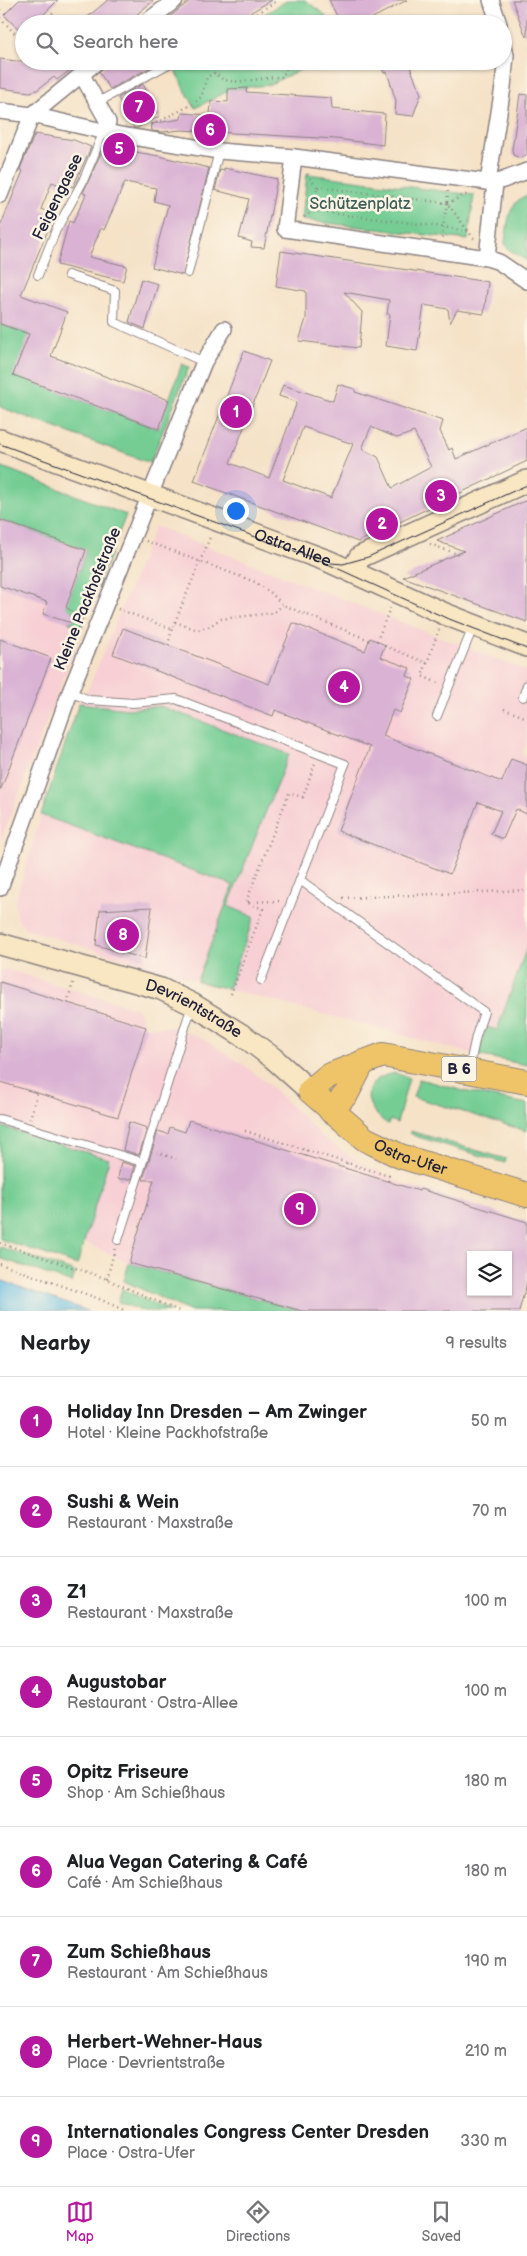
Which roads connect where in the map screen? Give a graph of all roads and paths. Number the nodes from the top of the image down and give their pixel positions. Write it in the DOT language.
graph roads {
  1 [pos="175,0"];
  2 [pos="278,0"];
  3 [pos="491,0"];
  4 [pos="54,12"];
  5 [pos="51,15"];
  6 [pos="156,15"];
  7 [pos="254,15"];
  8 [pos="496,15"];
  9 [pos="0,18"];
  10 [pos="15,34"];
  11 [pos="88,70"];
  12 [pos="157,70"];
  13 [pos="286,70"];
  14 [pos="505,70"];
  15 [pos="82,75"];
  16 [pos="98,102"];
  17 [pos="0,111"];
  18 [pos="32,115"];
  19 [pos="104,131"];
  20 [pos="141,138"];
  21 [pos="219,151"];
  22 [pos="294,157"];
  23 [pos="527,171"];
  24 [pos="492,182"];
  25 [pos="0,194"];
  26 [pos="447,203"];
  27 [pos="444,228"];
  28 [pos="468,230"];
  29 [pos="487,258"];
  30 [pos="188,273"];
  31 [pos="38,275"];
  32 [pos="68,275"];
  33 [pos="527,281"];
  34 [pos="224,329"];
  35 [pos="204,362"];
  36 [pos="0,440"];
  37 [pos="527,481"];
  38 [pos="150,496"];
  39 [pos="217,521"];
  40 [pos="418,531"];
  41 [pos="132,536"];
  42 [pos="457,554"];
  43 [pos="200,561"];
  44 [pos="352,571"];
  45 [pos="396,592"];
  46 [pos="105,604"];
  47 [pos="284,605"];
  48 [pos="445,614"];
  49 [pos="175,622"];
  50 [pos="474,625"];
  51 [pos="172,629"];
  52 [pos="369,640"];
  53 [pos="377,641"];
  54 [pos="168,645"];
  55 [pos="385,646"];
  56 [pos="527,646"];
  57 [pos="427,663"];
  58 [pos="527,685"];
  59 [pos="449,687"];
  60 [pos="70,692"];
  61 [pos="522,697"];
  62 [pos="504,709"];
  63 [pos="437,716"];
  64 [pos="527,718"];
  65 [pos="318,754"];
  66 [pos="300,880"];
  67 [pos="0,888"];
  68 [pos="527,890"];
  69 [pos="324,899"];
  70 [pos="292,900"];
  71 [pos="246,902"];
  72 [pos="0,944"];
  73 [pos="261,980"];
  74 [pos="73,983"];
  75 [pos="231,994"];
  76 [pos="67,1003"];
  77 [pos="192,1004"];
  78 [pos="363,1062"];
  79 [pos="468,1071"];
  80 [pos="527,1082"];
  81 [pos="310,1091"];
  82 [pos="37,1093"];
  83 [pos="33,1109"];
  84 [pos="331,1111"];
  85 [pos="0,1119"];
  86 [pos="245,1131"];
  87 [pos="307,1150"];
  88 [pos="162,1154"];
  89 [pos="305,1156"];
  90 [pos="176,1159"];
  91 [pos="142,1162"];
  92 [pos="348,1163"];
  93 [pos="346,1169"];
  94 [pos="388,1182"];
  95 [pos="527,1195"];
  96 [pos="118,1240"];
  97 [pos="0,1243"];
  98 [pos="0,1264"];
  99 [pos="107,1279"];
  100 [pos="126,1311"];
  101 [pos="179,1311"];
  1 -- 6 [label="street"];
  2 -- 7 [label="path"];
  3 -- 8 [label="street"];
  4 -- 5 [label="path"];
  9 -- 10 [label="path"];
  11 -- 15 [label="street"];
  12 -- 16 [label="lane"];
  13 -- 20 [label="path"];
  14 -- 24 [label="street"];
  15 -- 16 [label="street"];
  15 -- 18 [label="street"];
  16 -- 19 [label="street"];
  17 -- 18 [label="street"];
  18 -- 19 [label="street"];
  18 -- 25 [label="street"];
  19 -- 20 [label="street"];
  19 -- 31 [label="lane, Feigengasse"];
  20 -- 21 [label="street"];
  21 -- 22 [label="street"];
  21 -- 30 [label="lane"];
  22 -- 24 [label="street"];
  22 -- 29 [label="street"];
  23 -- 24 [label="street"];
  24 -- 29 [label="street"];
  26 -- 27 [label="path"];
  26 -- 27 [label="path"];
  26 -- 28 [label="path"];
  27 -- 28 [label="path"];
  28 -- 29 [label="path"];
  29 -- 33 [label="street"];
  32 -- 35 [label="lane"];
  34 -- 35 [label="street, Kleine Packhofstraße"];
  35 -- 38 [label="street, Kleine Packhofstraße"];
  36 -- 38 [label="street, Ostra-Allee"];
  37 -- 40 [label="street"];
  38 -- 39 [label="street, Ostra-Allee"];
  38 -- 41 [label="street, Kleine Packhofstraße"];
  39 -- 43 [label="path"];
  39 -- 44 [label="street, Ostra-Allee"];
  40 -- 42 [label="path"];
  40 -- 44 [label="street"];
  41 -- 43 [label="path"];
  41 -- 46 [label="street, Kleine Packhofstraße"];
  43 -- 47 [label="path"];
  43 -- 49 [label="path"];
  44 -- 45 [label="street, Ostra-Allee"];
  45 -- 48 [label="street, Ostra-Allee"];
  45 -- 53 [label="path"];
  46 -- 51 [label="path"];
  46 -- 60 [label="street, Kleine Packhofstraße"];
  47 -- 49 [label="path"];
  47 -- 52 [label="path"];
  48 -- 50 [label="street, Ostra-Allee"];
  48 -- 57 [label="path"];
  49 -- 51 [label="path"];
  50 -- 56 [label="street, Ostra-Allee"];
  50 -- 59 [label="lane"];
  51 -- 54 [label="path"];
  55 -- 57 [label="path"];
  57 -- 59 [label="path"];
  58 -- 61 [label="lane"];
  59 -- 63 [label="lane"];
  60 -- 65 [label="lane"];
  60 -- 67 [label="street, Kleine Packhofstraße"];
  62 -- 64 [label="path"];
  65 -- 66 [label="lane"];
  65 -- 71 [label="path"];
  66 -- 69 [label="lane"];
  66 -- 70 [label="lane"];
  68 -- 69 [label="path"];
  69 -- 79 [label="lane"];
  70 -- 71 [label="path"];
  70 -- 73 [label="lane"];
  71 -- 75 [label="path"];
  72 -- 77 [label="street, Devrientstraße"];
  74 -- 76 [label="path"];
  77 -- 81 [label="street, Devrientstraße"];
  77 -- 91 [label="lane"];
  78 -- 79 [label="main road, B 6"];
  78 -- 81 [label="main road, B 6"];
  78 -- 84 [label="main road"];
  79 -- 80 [label="main road, B 6"];
  81 -- 84 [label="main road, Ostra-Ufer"];
  82 -- 83 [label="path"];
  84 -- 95 [label="main road, Ostra-Ufer"];
  85 -- 91 [label="lane"];
  86 -- 87 [label="path"];
  87 -- 89 [label="path"];
  87 -- 92 [label="path"];
  88 -- 90 [label="path"];
  91 -- 96 [label="lane"];
  92 -- 93 [label="path"];
  92 -- 94 [label="path"];
  96 -- 99 [label="path"];
  97 -- 99 [label="path"];
  98 -- 100 [label="path"];
  99 -- 101 [label="path"];
}
